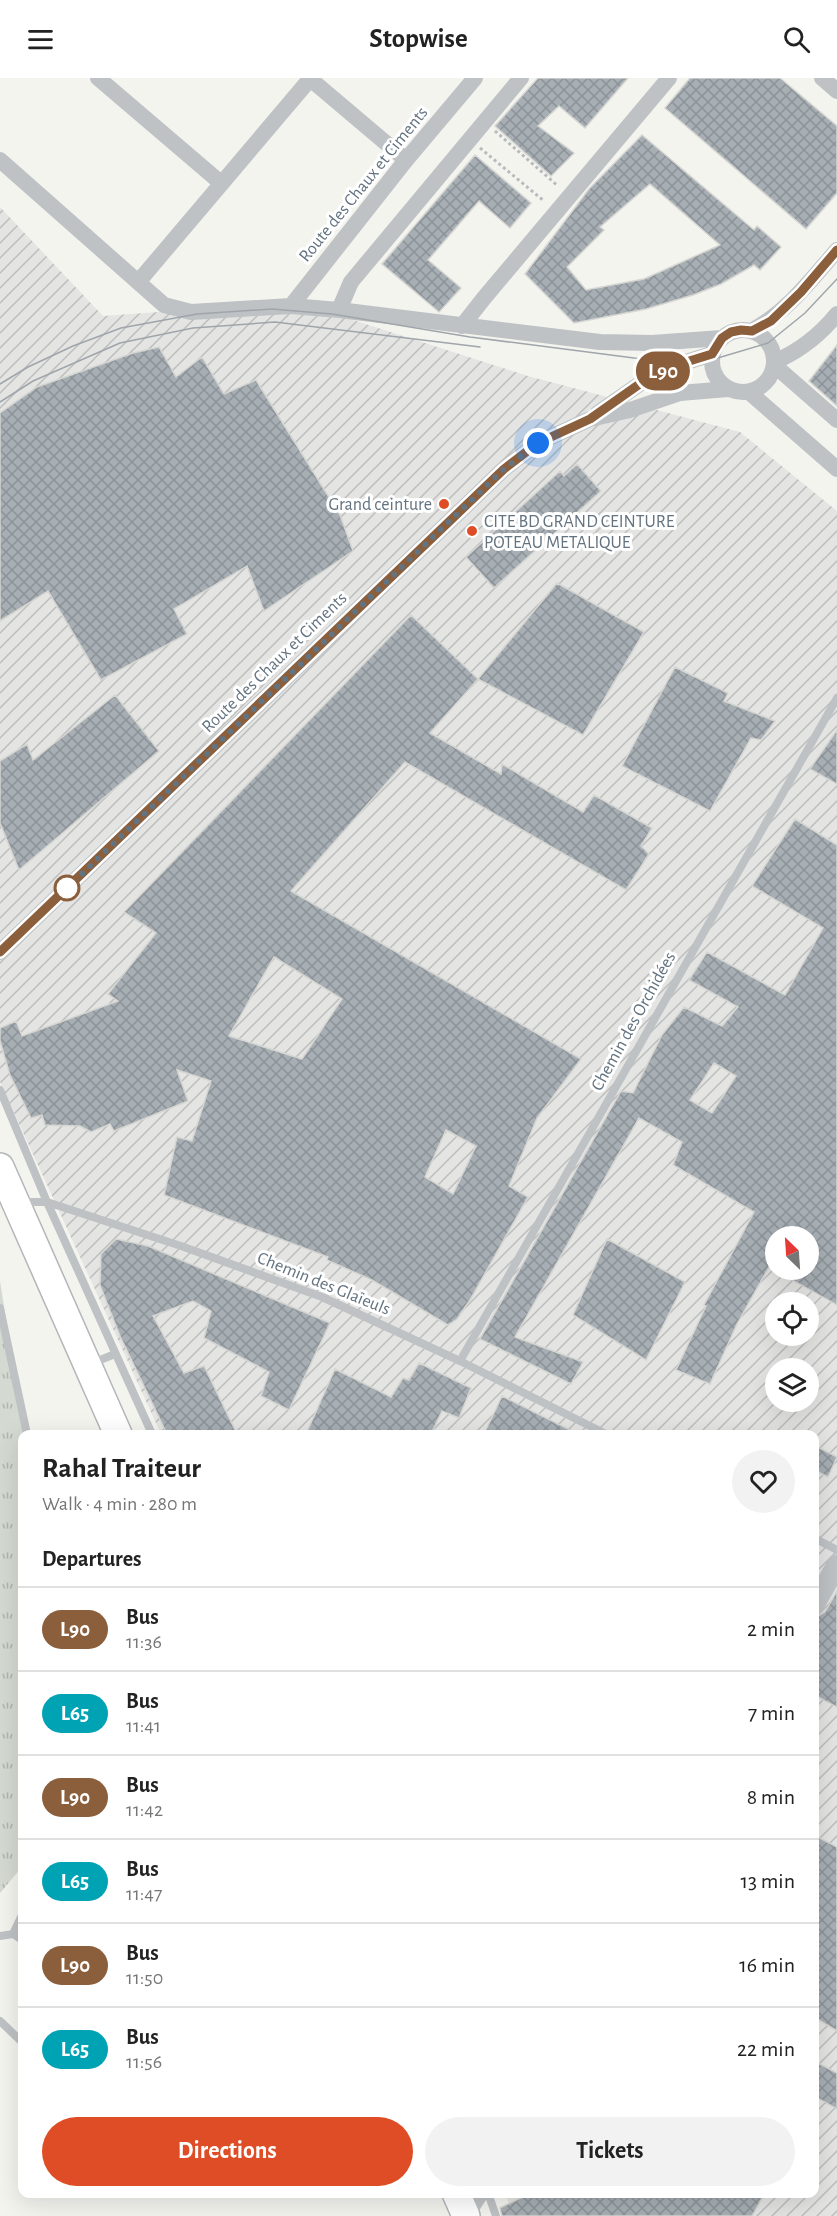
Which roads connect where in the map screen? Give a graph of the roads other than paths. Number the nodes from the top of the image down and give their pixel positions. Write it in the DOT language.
graph roads {
  1 [pos="98,78"];
  2 [pos="309,78"];
  3 [pos="475,78"];
  4 [pos="521,78"];
  5 [pos="669,78"];
  6 [pos="822,78"];
  7 [pos="837,91"];
  8 [pos="0,160"];
  9 [pos="406,160"];
  10 [pos="221,183"];
  11 [pos="837,250"];
  12 [pos="138,281"];
  13 [pos="291,306"];
  14 [pos="339,310"];
  15 [pos="837,314"];
  16 [pos="462,326"];
  17 [pos="752,331"];
  18 [pos="722,338"];
  19 [pos="712,354"];
  20 [pos="774,363"];
  21 [pos="728,389"];
  22 [pos="748,392"];
  23 [pos="590,419"];
  24 [pos="837,420"];
  25 [pos="837,469"];
  26 [pos="837,698"];
  27 [pos="0,952"];
  28 [pos="0,1090"];
  29 [pos="0,1167"];
  30 [pos="15,1202"];
  31 [pos="47,1202"];
  32 [pos="0,1308"];
  33 [pos="115,1354"];
  34 [pos="460,1360"];
  35 [pos="87,1365"];
  36 [pos="26,1430"];
  37 [pos="116,1430"];
  38 [pos="150,1430"];
  39 [pos="598,1430"];
  40 [pos="819,1541"];
  41 [pos="837,1550"];
  42 [pos="837,1565"];
  43 [pos="819,1596"];
  44 [pos="18,1923"];
  45 [pos="13,1934"];
  46 [pos="0,1936"];
  47 [pos="18,1937"];
  48 [pos="0,2021"];
  49 [pos="18,2038"];
  50 [pos="490,2198"];
  51 [pos="496,2216"];
  1 -- 10 [label="street"];
  2 -- 9 [label="street"];
  2 -- 10 [label="street"];
  3 -- 9 [label="street, Route des Chaux et Ciments"];
  4 -- 14 [label="street"];
  5 -- 16 [label="street"];
  6 -- 7 [label="street"];
  8 -- 12 [label="street"];
  9 -- 13 [label="street, Route des Chaux et Ciments"];
  10 -- 12 [label="street"];
  11 -- 17 [label="street"];
  12 -- 13 [label="street"];
  13 -- 14 [label="street"];
  14 -- 16 [label="street"];
  15 -- 20 [label="street"];
  16 -- 18 [label="street"];
  17 -- 18 [label="street"];
  17 -- 20 [label="street"];
  18 -- 19 [label="street"];
  19 -- 21 [label="street"];
  19 -- 23 [label="street, Route des Chaux et Ciments"];
  20 -- 22 [label="street"];
  20 -- 24 [label="street"];
  21 -- 22 [label="street"];
  21 -- 23 [label="street, Route des Chaux et Ciments"];
  22 -- 25 [label="street"];
  23 -- 27 [label="street, Route des Chaux et Ciments"];
  26 -- 34 [label="lane, Chemin des Orchidées"];
  28 -- 31 [label="lane"];
  29 -- 30 [label="main road"];
  30 -- 31 [label="lane, Chemin des Glaïeuls"];
  30 -- 35 [label="main road"];
  31 -- 33 [label="lane"];
  31 -- 34 [label="lane, Chemin des Glaïeuls"];
  32 -- 36 [label="lane"];
  33 -- 35 [label="lane"];
  33 -- 38 [label="lane"];
  34 -- 39 [label="lane, Chemin des Glaïeuls"];
  35 -- 37 [label="main road"];
  40 -- 41 [label="lane"];
  42 -- 43 [label="street"];
  44 -- 45 [label="lane"];
  45 -- 46 [label="lane"];
  45 -- 47 [label="lane"];
  48 -- 49 [label="lane"];
  50 -- 51 [label="lane"];
}
